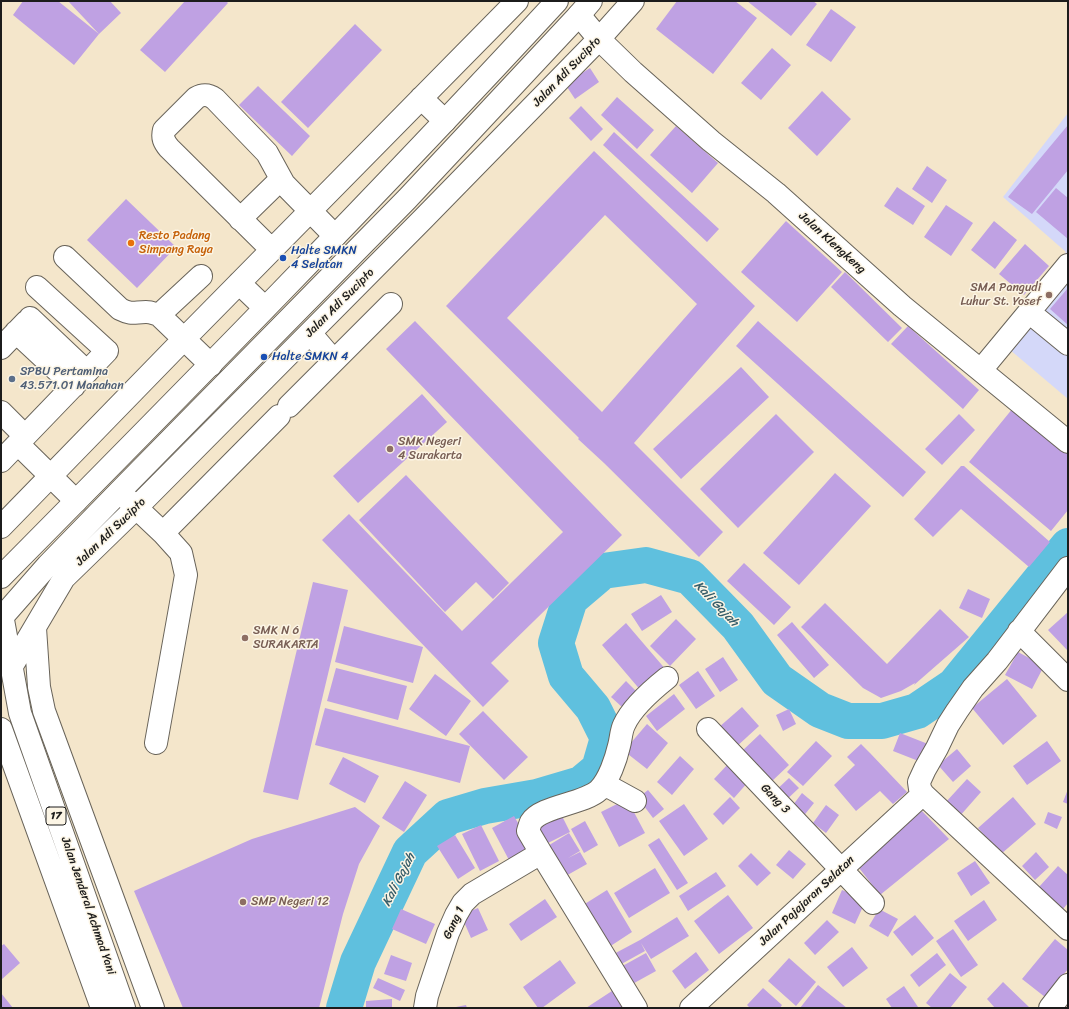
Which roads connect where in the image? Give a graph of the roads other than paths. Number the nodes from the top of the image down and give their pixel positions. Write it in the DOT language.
graph roads {
  1 [pos="516,1"];
  2 [pos="557,1"];
  3 [pos="631,3"];
  4 [pos="580,6"];
  5 [pos="490,28"];
  6 [pos="599,39"];
  7 [pos="513,49"];
  8 [pos="471,93"];
  9 [pos="422,98"];
  10 [pos="489,111"];
  11 [pos="445,121"];
  12 [pos="509,131"];
  13 [pos="281,179"];
  14 [pos="407,198"];
  15 [pos="311,211"];
  16 [pos="240,218"];
  17 [pos="424,218"];
  18 [pos="335,236"];
  19 [pos="272,250"];
  20 [pos="65,257"];
  21 [pos="1068,265"];
  22 [pos="200,276"];
  23 [pos="239,283"];
  24 [pos="391,304"];
  25 [pos="265,308"];
  26 [pos="1029,312"];
  27 [pos="159,315"];
  28 [pos="23,325"];
  29 [pos="282,325"];
  30 [pos="305,338"];
  31 [pos="184,339"];
  32 [pos="1068,344"];
  33 [pos="1,348"];
  34 [pos="994,354"];
  35 [pos="334,361"];
  36 [pos="211,365"];
  37 [pos="80,379"];
  38 [pos="227,380"];
  39 [pos="1,412"];
  40 [pos="1068,442"];
  41 [pos="10,451"];
  42 [pos="50,476"];
  43 [pos="119,492"];
  44 [pos="76,501"];
  45 [pos="136,508"];
  46 [pos="1,527"];
  47 [pos="163,533"];
  48 [pos="1067,573"];
  49 [pos="1,577"];
  50 [pos="2,616"];
  51 [pos="34,628"];
  52 [pos="1019,631"];
  53 [pos="12,666"];
  54 [pos="667,678"];
  55 [pos="1068,680"];
  56 [pos="1,729"];
  57 [pos="708,729"];
  58 [pos="156,743"];
  59 [pos="604,784"];
  60 [pos="923,794"];
  61 [pos="635,801"];
  62 [pos="78,805"];
  63 [pos="56,814"];
  64 [pos="541,853"];
  65 [pos="842,870"];
  66 [pos="873,903"];
  67 [pos="1068,929"];
  68 [pos="128,941"];
  69 [pos="104,952"];
  70 [pos="1068,985"];
  71 [pos="700,1005"];
  72 [pos="102,1008"];
  73 [pos="124,1008"];
  74 [pos="153,1008"];
  75 [pos="425,1008"];
  76 [pos="636,1008"];
  77 [pos="1050,1008"];
  1 -- 5 [label="main road"];
  2 -- 7 [label="main road"];
  3 -- 6 [label="main road, Jalan Adi Sucipto"];
  4 -- 6 [label="main road, Jalan Klengkeng"];
  4 -- 10 [label="main road, Jalan Adi Sucipto"];
  5 -- 7 [label="main road"];
  5 -- 9 [label="main road"];
  6 -- 12 [label="main road, Jalan Adi Sucipto"];
  6 -- 34 [label="main road, Jalan Klengkeng"];
  7 -- 8 [label="main road"];
  8 -- 10 [label="main road"];
  8 -- 11 [label="main road"];
  9 -- 11 [label="main road"];
  9 -- 15 [label="main road"];
  10 -- 12 [label="main road"];
  10 -- 14 [label="main road, Jalan Adi Sucipto"];
  11 -- 18 [label="main road"];
  12 -- 17 [label="main road, Jalan Adi Sucipto"];
  13 -- 15 [label="main road"];
  13 -- 16 [label="main road"];
  13 -- 16 [label="main road"];
  14 -- 17 [label="main road"];
  14 -- 29 [label="main road, Jalan Adi Sucipto"];
  15 -- 18 [label="main road"];
  15 -- 19 [label="main road"];
  16 -- 19 [label="main road"];
  17 -- 30 [label="main road, Jalan Adi Sucipto"];
  18 -- 25 [label="main road"];
  19 -- 23 [label="main road"];
  20 -- 27 [label="main road"];
  21 -- 26 [label="main road"];
  22 -- 27 [label="main road"];
  23 -- 25 [label="main road"];
  23 -- 31 [label="main road"];
  24 -- 35 [label="main road"];
  25 -- 29 [label="main road"];
  25 -- 36 [label="main road"];
  26 -- 32 [label="main road"];
  26 -- 34 [label="main road"];
  27 -- 31 [label="main road"];
  28 -- 33 [label="main road"];
  28 -- 37 [label="main road"];
  28 -- 37 [label="main road"];
  29 -- 30 [label="main road"];
  29 -- 38 [label="main road, Jalan Adi Sucipto"];
  30 -- 35 [label="main road"];
  30 -- 45 [label="main road, Jalan Adi Sucipto"];
  31 -- 36 [label="main road"];
  31 -- 42 [label="main road"];
  34 -- 40 [label="main road, Jalan Klengkeng"];
  35 -- 47 [label="main road"];
  36 -- 38 [label="main road"];
  36 -- 44 [label="main road"];
  37 -- 41 [label="main road"];
  38 -- 43 [label="main road, Jalan Adi Sucipto"];
  39 -- 41 [label="main road"];
  41 -- 42 [label="main road"];
  42 -- 44 [label="main road"];
  42 -- 46 [label="main road"];
  43 -- 45 [label="main road"];
  43 -- 50 [label="main road, Jalan Adi Sucipto"];
  44 -- 49 [label="main road"];
  45 -- 47 [label="main road"];
  45 -- 51 [label="main road, Jalan Adi Sucipto"];
  47 -- 58 [label="main road"];
  48 -- 52 [label="main road"];
  50 -- 53 [label="main road, Jalan Jenderal Achmad Yani / 17"];
  51 -- 53 [label="main road, Jalan Adi Sucipto"];
  51 -- 62 [label="main road"];
  52 -- 55 [label="main road"];
  52 -- 60 [label="main road"];
  53 -- 63 [label="main road, Jalan Jenderal Achmad Yani / 17"];
  54 -- 59 [label="main road"];
  56 -- 72 [label="main road, Jalan Jenderal Achmad Yani / 17"];
  57 -- 65 [label="main road, Gang 3"];
  59 -- 61 [label="main road"];
  59 -- 64 [label="main road"];
  60 -- 65 [label="main road, Jalan Pajajaran Selatan"];
  60 -- 67 [label="main road"];
  62 -- 63 [label="main road"];
  62 -- 68 [label="main road"];
  63 -- 69 [label="main road, Jalan Jenderal Achmad Yani / 17"];
  64 -- 75 [label="main road, Gang 1"];
  64 -- 76 [label="main road"];
  65 -- 66 [label="main road, Gang 3"];
  65 -- 71 [label="main road, Jalan Pajajaran Selatan"];
  68 -- 69 [label="main road"];
  68 -- 74 [label="main road"];
  69 -- 73 [label="main road, Jalan Jenderal Achmad Yani / 17"];
  70 -- 77 [label="main road"];
}
